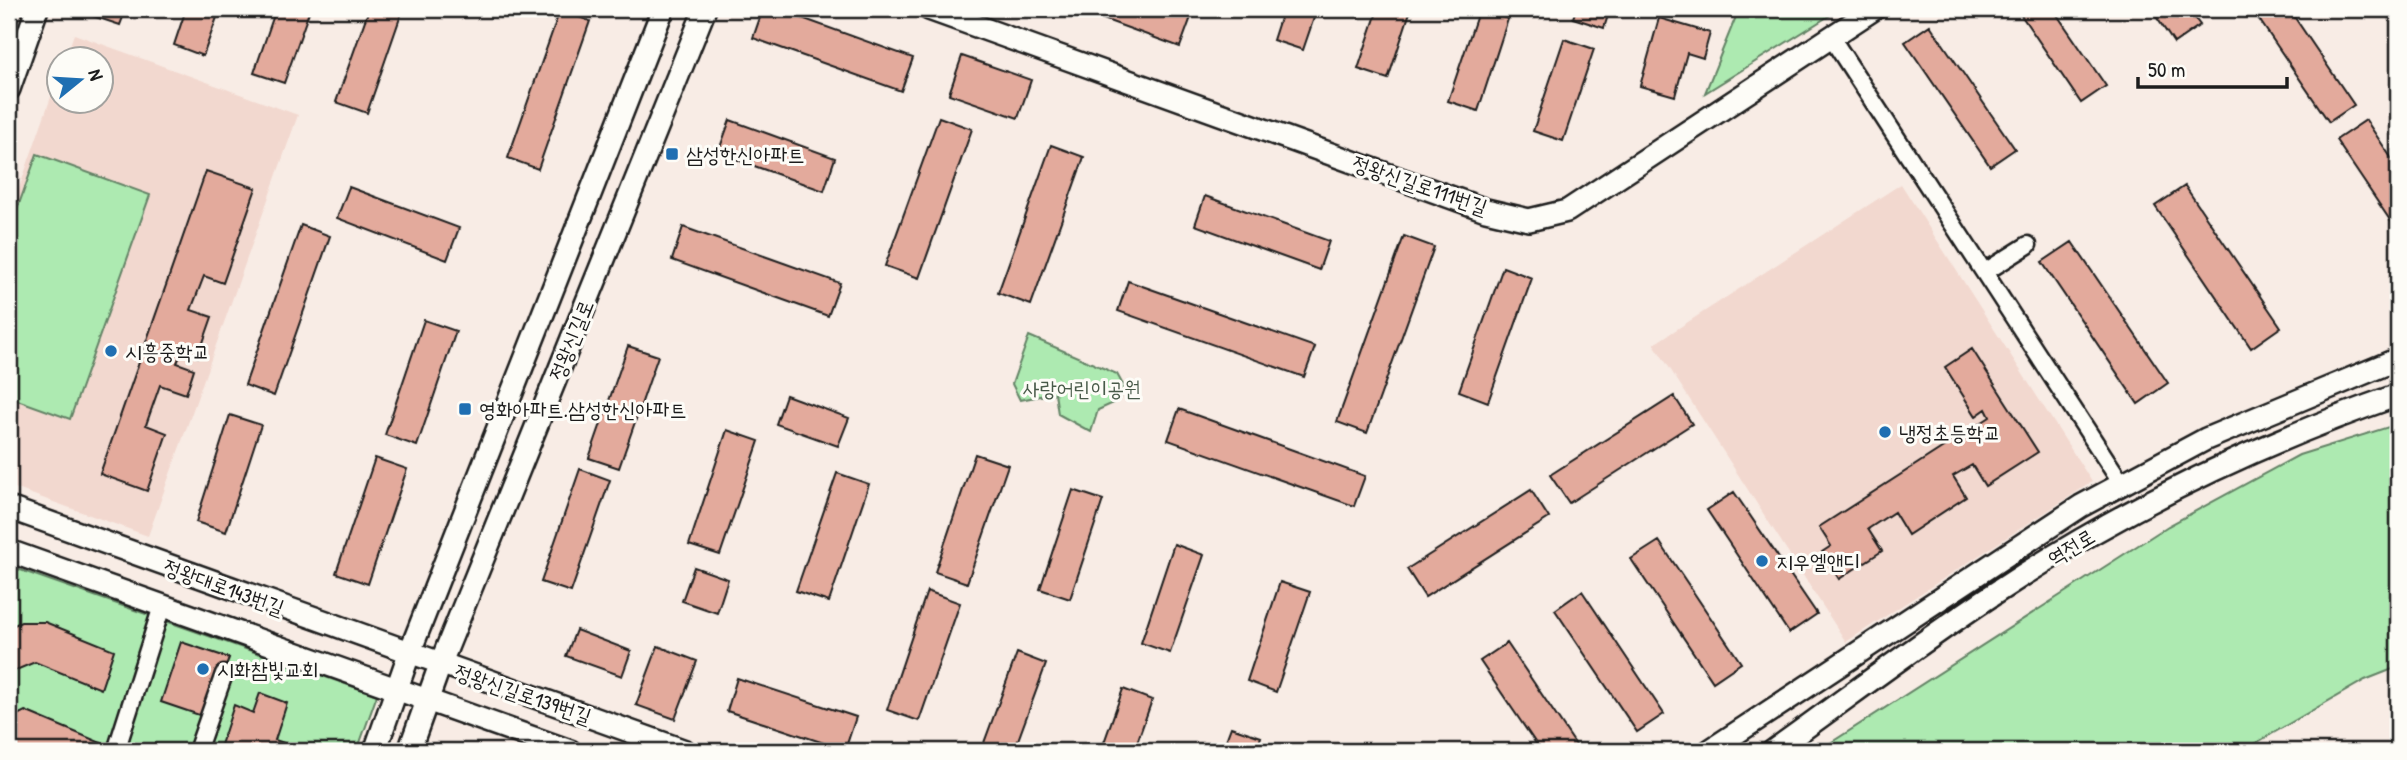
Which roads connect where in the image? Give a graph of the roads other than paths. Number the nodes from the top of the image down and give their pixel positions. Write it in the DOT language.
graph roads {
  1 [pos="37,9"];
  2 [pos="663,9"];
  3 [pos="705,9"];
  4 [pos="929,9"];
  5 [pos="1874,9"];
  6 [pos="1831,37"];
  7 [pos="9,89"];
  8 [pos="2028,245"];
  9 [pos="1985,272"];
  10 [pos="2398,359"];
  11 [pos="2398,395"];
  12 [pos="2122,484"];
  13 [pos="9,509"];
  14 [pos="9,551"];
  15 [pos="162,606"];
  16 [pos="409,654"];
  17 [pos="440,665"];
  18 [pos="224,674"];
  19 [pos="396,690"];
  20 [pos="427,701"];
  21 [pos="540,746"];
  22 [pos="116,751"];
  23 [pos="197,751"];
  24 [pos="375,751"];
  25 [pos="410,751"];
  26 [pos="570,751"];
  27 [pos="685,751"];
  28 [pos="1709,751"];
  29 [pos="1773,751"];
  1 -- 7 [label="street"];
  2 -- 16 [label="street, 정왕신길로"];
  3 -- 17 [label="street, 정왕신길로"];
  4 -- 6 [label="street, 정왕신길로111번길"];
  5 -- 6 [label="street, 정왕신길로111번길"];
  6 -- 9 [label="street"];
  8 -- 9 [label="street"];
  9 -- 12 [label="street"];
  10 -- 12 [label="street, 역전로"];
  11 -- 29 [label="street, 역전로"];
  12 -- 28 [label="street, 역전로"];
  13 -- 16 [label="street, 정왕대로143번길"];
  14 -- 15 [label="street, 정왕대로143번길"];
  15 -- 19 [label="street, 정왕대로143번길"];
  15 -- 22 [label="street"];
  16 -- 17 [label="street, 정왕대로143번길"];
  16 -- 19 [label="street, 정왕신길로"];
  17 -- 20 [label="street, 정왕신길로"];
  17 -- 27 [label="street, 정왕신길로139번길"];
  18 -- 23 [label="street"];
  19 -- 20 [label="street, 정왕대로143번길"];
  19 -- 24 [label="street, 정왕신길로"];
  20 -- 21 [label="street, 정왕신길로139번길"];
  20 -- 25 [label="street, 정왕신길로"];
  21 -- 26 [label="street, 정왕신길로139번길"];
}
